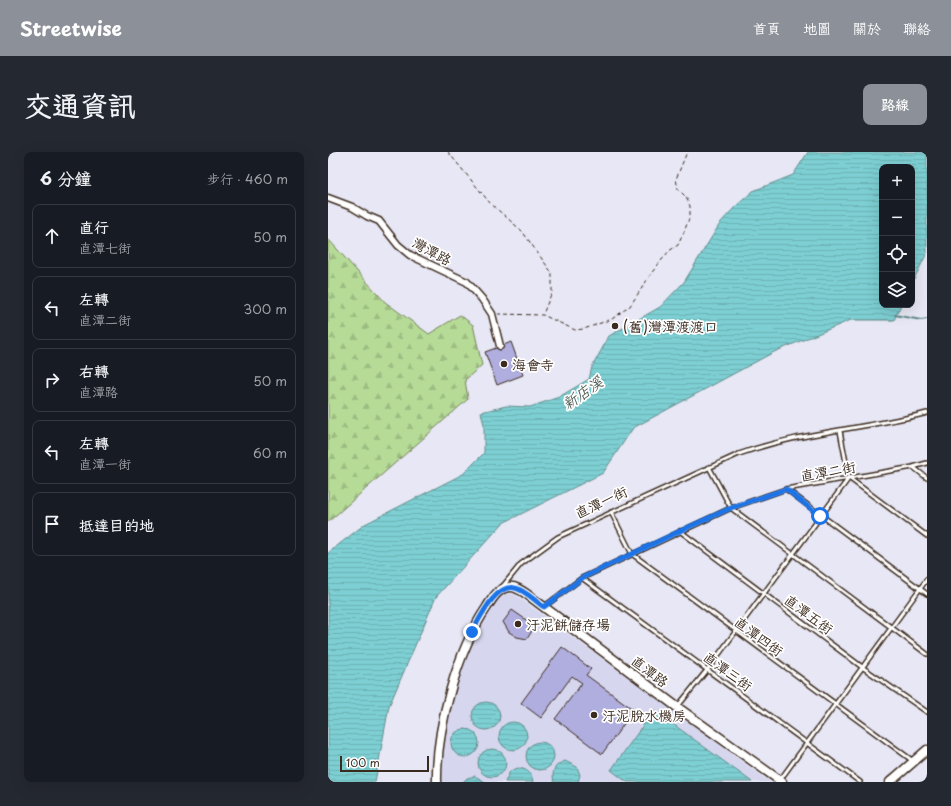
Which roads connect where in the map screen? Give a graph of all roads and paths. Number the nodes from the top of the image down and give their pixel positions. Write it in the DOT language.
graph roads {
  1 [pos="448,152"];
  2 [pos="687,152"];
  3 [pos="328,198"];
  4 [pos="492,314"];
  5 [pos="543,315"];
  6 [pos="500,346"];
  7 [pos="927,413"];
  8 [pos="840,431"];
  9 [pos="927,463"];
  10 [pos="710,467"];
  11 [pos="913,467"];
  12 [pos="849,478"];
  13 [pos="927,478"];
  14 [pos="786,489"];
  15 [pos="731,508"];
  16 [pos="611,512"];
  17 [pos="820,516"];
  18 [pos="680,531"];
  19 [pos="927,536"];
  20 [pos="632,554"];
  21 [pos="792,554"];
  22 [pos="582,578"];
  23 [pos="927,580"];
  24 [pos="502,589"];
  25 [pos="920,589"];
  26 [pos="763,594"];
  27 [pos="927,594"];
  28 [pos="544,607"];
  29 [pos="892,628"];
  30 [pos="735,631"];
  31 [pos="927,654"];
  32 [pos="862,667"];
  33 [pos="708,670"];
  34 [pos="834,705"];
  35 [pos="677,708"];
  36 [pos="927,712"];
  37 [pos="806,743"];
  38 [pos="927,750"];
  39 [pos="913,762"];
  40 [pos="781,781"];
  41 [pos="437,782"];
  42 [pos="860,782"];
  43 [pos="890,782"];
  1 -- 5 [label="path"];
  2 -- 5 [label="path"];
  3 -- 4 [label="street, 灣潭路"];
  4 -- 5 [label="path"];
  4 -- 6 [label="street, 灣潭路"];
  7 -- 8 [label="lane, 直潭一街"];
  8 -- 10 [label="lane, 直潭一街"];
  8 -- 12 [label="lane"];
  9 -- 11 [label="lane, 直潭二街"];
  10 -- 15 [label="lane"];
  10 -- 16 [label="lane, 直潭一街"];
  11 -- 12 [label="lane, 直潭二街"];
  11 -- 13 [label="lane"];
  12 -- 14 [label="lane, 直潭二街"];
  12 -- 17 [label="lane"];
  12 -- 19 [label="lane"];
  14 -- 15 [label="lane, 直潭二街"];
  14 -- 17 [label="lane"];
  15 -- 18 [label="lane, 直潭二街"];
  15 -- 21 [label="lane"];
  16 -- 20 [label="lane, 直潭四街"];
  16 -- 24 [label="lane, 直潭一街"];
  17 -- 21 [label="lane"];
  17 -- 25 [label="lane"];
  18 -- 20 [label="lane, 直潭二街"];
  18 -- 26 [label="lane, 直潭五街"];
  20 -- 22 [label="lane, 直潭二街"];
  20 -- 30 [label="lane, 直潭四街"];
  21 -- 26 [label="lane"];
  21 -- 29 [label="lane"];
  22 -- 28 [label="lane, 直潭二街"];
  22 -- 33 [label="lane, 直潭三街"];
  23 -- 25 [label="lane"];
  24 -- 28 [label="street, 直潭路"];
  24 -- 41 [label="street, 直潭一街"];
  25 -- 27 [label="lane"];
  25 -- 29 [label="lane"];
  26 -- 30 [label="lane"];
  26 -- 32 [label="lane, 直潭五街"];
  28 -- 35 [label="street, 直潭路"];
  29 -- 31 [label="lane"];
  29 -- 32 [label="lane"];
  30 -- 33 [label="lane"];
  30 -- 34 [label="lane, 直潭四街"];
  32 -- 34 [label="lane"];
  32 -- 36 [label="lane, 直潭五街"];
  33 -- 35 [label="lane"];
  33 -- 37 [label="lane, 直潭三街"];
  34 -- 37 [label="lane"];
  34 -- 39 [label="lane, 直潭四街"];
  35 -- 40 [label="street, 直潭路"];
  37 -- 40 [label="lane"];
  37 -- 42 [label="lane, 直潭三街"];
  38 -- 39 [label="street"];
  39 -- 43 [label="street"];
}
